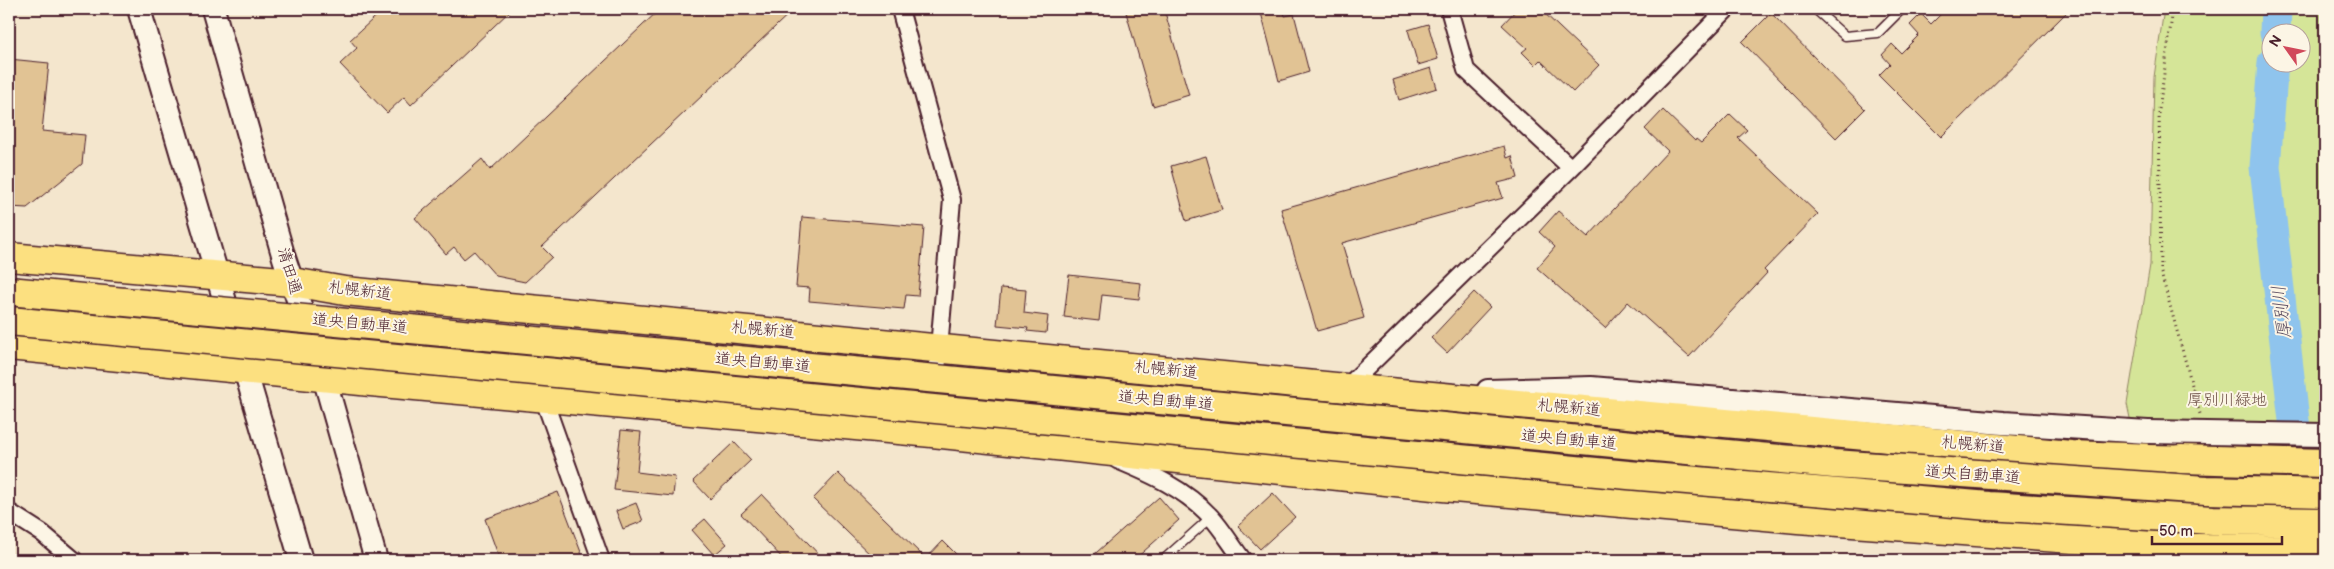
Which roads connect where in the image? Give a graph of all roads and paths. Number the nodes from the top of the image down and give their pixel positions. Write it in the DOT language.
graph roads {
  1 [pos="139,9"];
  2 [pos="213,9"];
  3 [pos="900,9"];
  4 [pos="1449,9"];
  5 [pos="1727,9"];
  6 [pos="1815,9"];
  7 [pos="1902,9"];
  8 [pos="2173,9"];
  9 [pos="1571,168"];
  10 [pos="9,257"];
  11 [pos="217,277"];
  12 [pos="292,282"];
  13 [pos="9,291"];
  14 [pos="9,321"];
  15 [pos="9,346"];
  16 [pos="940,347"];
  17 [pos="246,369"];
  18 [pos="324,377"];
  19 [pos="1346,388"];
  20 [pos="1415,394"];
  21 [pos="543,397"];
  22 [pos="2201,417"];
  23 [pos="932,433"];
  24 [pos="2325,435"];
  25 [pos="1095,450"];
  26 [pos="2325,463"];
  27 [pos="2325,492"];
  28 [pos="9,512"];
  29 [pos="1211,517"];
  30 [pos="2325,522"];
  31 [pos="2325,550"];
  32 [pos="74,560"];
  33 [pos="301,560"];
  34 [pos="376,560"];
  35 [pos="601,560"];
  36 [pos="1163,560"];
  37 [pos="1243,560"];
  1 -- 11 [label="street"];
  2 -- 12 [label="street, 清田通"];
  3 -- 16 [label="street"];
  4 -- 9 [label="street"];
  5 -- 9 [label="street"];
  6 -- 7 [label="lane"];
  8 -- 22 [label="path"];
  9 -- 19 [label="street"];
  10 -- 11 [label="highway, 札幌新道"];
  11 -- 12 [label="highway, 札幌新道"];
  11 -- 17 [label="street"];
  12 -- 16 [label="highway, 札幌新道"];
  12 -- 18 [label="street, 清田通"];
  13 -- 27 [label="highway, 道央自動車道, bridge"];
  14 -- 30 [label="highway, 道央自動車道, bridge"];
  15 -- 17 [label="highway"];
  16 -- 19 [label="highway, 札幌新道"];
  16 -- 23 [label="street"];
  17 -- 18 [label="highway"];
  17 -- 33 [label="street"];
  18 -- 21 [label="highway"];
  18 -- 34 [label="street, 清田通"];
  19 -- 20 [label="highway, 札幌新道"];
  20 -- 24 [label="street, bridge"];
  20 -- 26 [label="highway, 札幌新道, bridge"];
  21 -- 23 [label="highway"];
  21 -- 35 [label="street"];
  23 -- 25 [label="highway"];
  25 -- 29 [label="street"];
  25 -- 31 [label="highway, bridge"];
  28 -- 32 [label="street"];
  29 -- 36 [label="lane"];
  29 -- 37 [label="street"];
}
